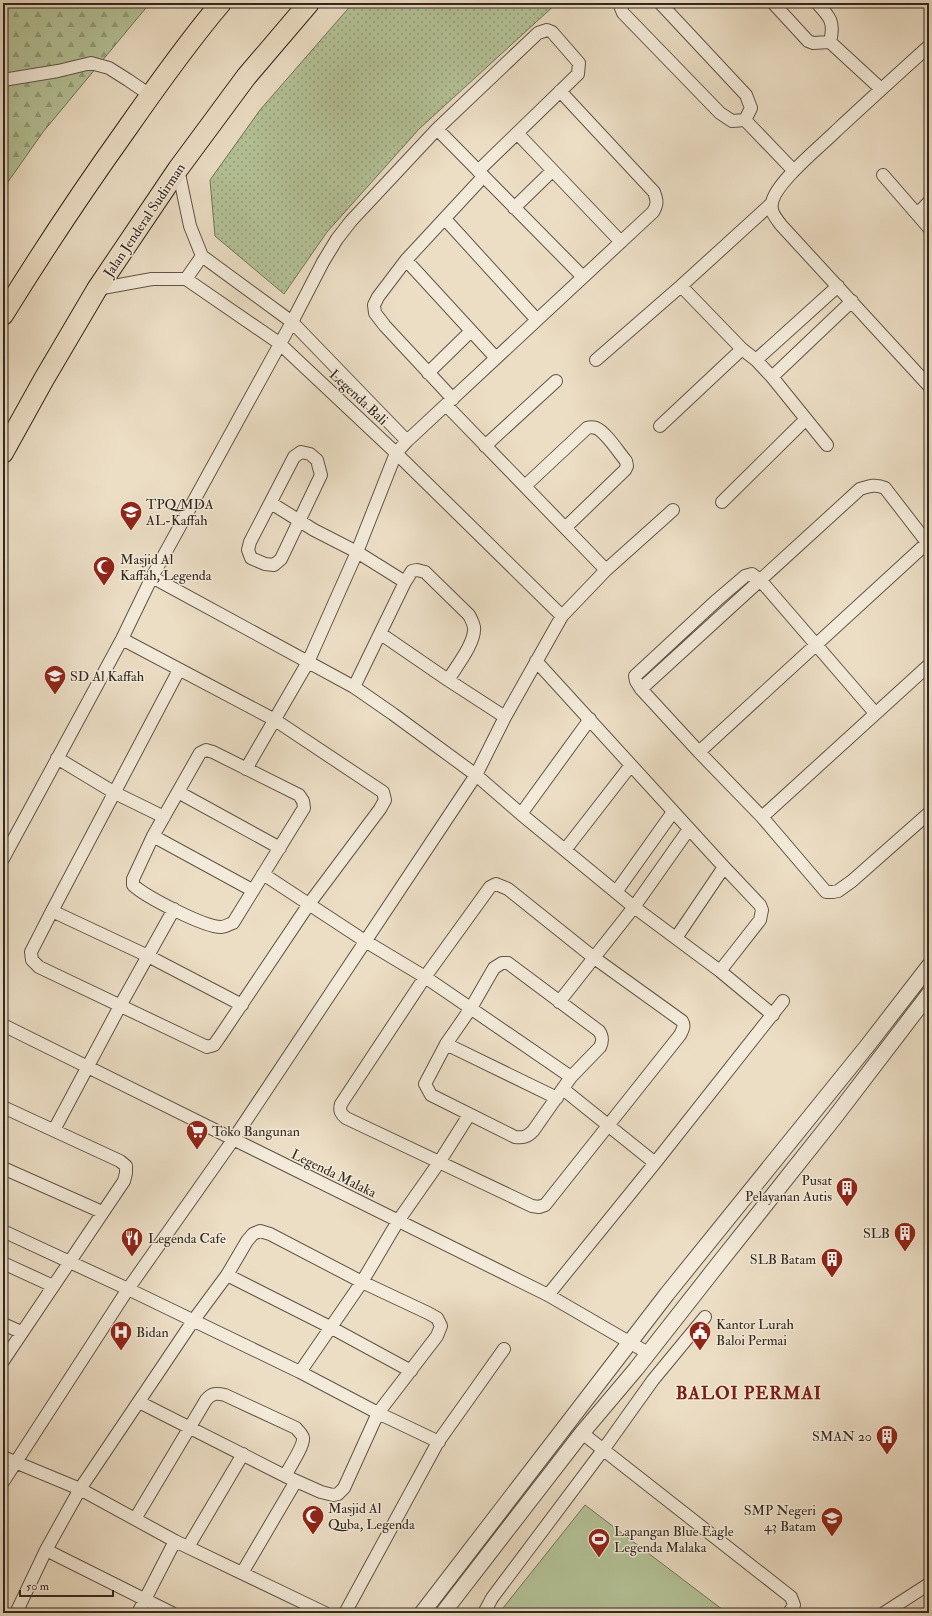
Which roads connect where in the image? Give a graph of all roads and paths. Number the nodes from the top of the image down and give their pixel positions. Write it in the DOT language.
graph roads {
  1 [pos="221,3"];
  2 [pos="309,3"];
  3 [pos="619,3"];
  4 [pos="660,3"];
  5 [pos="773,3"];
  6 [pos="817,3"];
  7 [pos="830,42"];
  8 [pos="929,46"];
  9 [pos="3,80"];
  10 [pos="881,89"];
  11 [pos="560,91"];
  12 [pos="150,95"];
  13 [pos="745,120"];
  14 [pos="437,129"];
  15 [pos="516,133"];
  16 [pos="178,169"];
  17 [pos="552,170"];
  18 [pos="794,171"];
  19 [pos="481,174"];
  20 [pos="883,175"];
  21 [pos="929,202"];
  22 [pos="771,204"];
  23 [pos="514,208"];
  24 [pos="917,214"];
  25 [pos="445,219"];
  26 [pos="929,228"];
  27 [pos="621,242"];
  28 [pos="202,256"];
  29 [pos="406,260"];
  30 [pos="583,277"];
  31 [pos="186,280"];
  32 [pos="681,286"];
  33 [pos="838,286"];
  34 [pos="97,289"];
  35 [pos="852,301"];
  36 [pos="3,315"];
  37 [pos="537,320"];
  38 [pos="292,322"];
  39 [pos="471,332"];
  40 [pos="279,343"];
  41 [pos="742,349"];
  42 [pos="496,358"];
  43 [pos="596,360"];
  44 [pos="756,360"];
  45 [pos="428,373"];
  46 [pos="772,377"];
  47 [pos="556,381"];
  48 [pos="929,386"];
  49 [pos="449,402"];
  50 [pos="806,419"];
  51 [pos="660,426"];
  52 [pos="407,441"];
  53 [pos="827,445"];
  54 [pos="485,446"];
  55 [pos="396,453"];
  56 [pos="3,454"];
  57 [pos="525,486"];
  58 [pos="722,502"];
  59 [pos="271,503"];
  60 [pos="674,510"];
  61 [pos="300,520"];
  62 [pos="566,528"];
  63 [pos="928,544"];
  64 [pos="357,552"];
  65 [pos="606,570"];
  66 [pos="152,577"];
  67 [pos="761,581"];
  68 [pos="405,582"];
  69 [pos="562,616"];
  70 [pos="381,634"];
  71 [pos="122,639"];
  72 [pos="816,644"];
  73 [pos="536,661"];
  74 [pos="308,662"];
  75 [pos="929,665"];
  76 [pos="178,670"];
  77 [pos="448,680"];
  78 [pos="354,687"];
  79 [pos="875,713"];
  80 [pos="505,717"];
  81 [pos="590,719"];
  82 [pos="275,720"];
  83 [pos="699,752"];
  84 [pos="57,758"];
  85 [pos="631,765"];
  86 [pos="246,769"];
  87 [pos="476,775"];
  88 [pos="178,792"];
  89 [pos="115,793"];
  90 [pos="674,812"];
  91 [pos="929,813"];
  92 [pos="521,814"];
  93 [pos="164,817"];
  94 [pos="762,817"];
  95 [pos="688,829"];
  96 [pos="153,836"];
  97 [pos="280,848"];
  98 [pos="565,850"];
  99 [pos="3,859"];
  100 [pos="724,867"];
  101 [pos="263,874"];
  102 [pos="252,890"];
  103 [pos="616,892"];
  104 [pos="309,904"];
  105 [pos="634,907"];
  106 [pos="174,909"];
  107 [pos="52,911"];
  108 [pos="676,938"];
  109 [pos="365,941"];
  110 [pos="148,956"];
  111 [pos="593,957"];
  112 [pos="929,966"];
  113 [pos="720,971"];
  114 [pos="425,977"];
  115 [pos="929,994"];
  116 [pos="783,1001"];
  117 [pos="559,1002"];
  118 [pos="242,1005"];
  119 [pos="120,1006"];
  120 [pos="471,1008"];
  121 [pos="773,1015"];
  122 [pos="3,1026"];
  123 [pos="446,1044"];
  124 [pos="87,1068"];
  125 [pos="571,1077"];
  126 [pos="560,1093"];
  127 [pos="3,1107"];
  128 [pos="469,1115"];
  129 [pos="608,1125"];
  130 [pos="54,1130"];
  131 [pos="233,1140"];
  132 [pos="440,1161"];
  133 [pos="655,1163"];
  134 [pos="3,1168"];
  135 [pos="102,1212"];
  136 [pos="398,1221"];
  137 [pos="3,1231"];
  138 [pos="70,1262"];
  139 [pos="3,1263"];
  140 [pos="227,1275"];
  141 [pos="362,1282"];
  142 [pos="53,1286"];
  143 [pos="128,1288"];
  144 [pos="548,1295"];
  145 [pos="705,1317"];
  146 [pos="193,1321"];
  147 [pos="3,1324"];
  148 [pos="330,1327"];
  149 [pos="21,1332"];
  150 [pos="629,1343"];
  151 [pos="504,1349"];
  152 [pos="648,1353"];
  153 [pos="3,1361"];
  154 [pos="411,1371"];
  155 [pos="300,1372"];
  156 [pos="139,1402"];
  157 [pos="378,1413"];
  158 [pos="189,1427"];
  159 [pos="582,1433"];
  160 [pos="439,1442"];
  161 [pos="603,1450"];
  162 [pos="243,1454"];
  163 [pos="3,1457"];
  164 [pos="14,1463"];
  165 [pos="285,1476"];
  166 [pos="296,1481"];
  167 [pos="3,1482"];
  168 [pos="80,1489"];
  169 [pos="135,1519"];
  170 [pos="175,1541"];
  171 [pos="188,1547"];
  172 [pos="46,1550"];
  173 [pos="242,1573"];
  174 [pos="929,1584"];
  175 [pos="913,1593"];
  176 [pos="144,1600"];
  177 [pos="16,1613"];
  178 [pos="138,1613"];
  179 [pos="172,1613"];
  180 [pos="324,1613"];
  181 [pos="345,1613"];
  182 [pos="422,1613"];
  183 [pos="443,1613"];
  184 [pos="484,1613"];
  185 [pos="789,1613"];
  186 [pos="884,1613"];
  187 [pos="899,1613"];
  1 -- 12 [label="highway"];
  2 -- 16 [label="highway, Jalan Jenderal Sudirman"];
  3 -- 13 [label="street"];
  4 -- 13 [label="street"];
  5 -- 7 [label="street"];
  6 -- 7 [label="street"];
  7 -- 10 [label="street"];
  8 -- 10 [label="street"];
  9 -- 12 [label="street"];
  10 -- 18 [label="street"];
  11 -- 14 [label="street"];
  11 -- 15 [label="street"];
  11 -- 27 [label="street"];
  12 -- 36 [label="highway"];
  13 -- 18 [label="street"];
  14 -- 19 [label="street"];
  14 -- 38 [label="street"];
  15 -- 17 [label="street"];
  15 -- 19 [label="street"];
  16 -- 28 [label="street"];
  16 -- 34 [label="highway, Jalan Jenderal Sudirman"];
  17 -- 23 [label="street"];
  17 -- 27 [label="street"];
  18 -- 22 [label="street"];
  19 -- 23 [label="street"];
  19 -- 25 [label="street"];
  20 -- 24 [label="street"];
  21 -- 24 [label="street"];
  22 -- 32 [label="street"];
  22 -- 33 [label="street"];
  23 -- 30 [label="street"];
  24 -- 26 [label="street"];
  25 -- 29 [label="street"];
  25 -- 37 [label="street"];
  27 -- 30 [label="street"];
  28 -- 31 [label="street"];
  28 -- 38 [label="street, Legenda Bali"];
  29 -- 39 [label="street"];
  29 -- 45 [label="street"];
  30 -- 37 [label="street"];
  31 -- 34 [label="street"];
  31 -- 40 [label="street, Legenda Bali"];
  32 -- 41 [label="street"];
  32 -- 43 [label="street"];
  33 -- 35 [label="street"];
  33 -- 44 [label="street"];
  34 -- 56 [label="highway, Jalan Jenderal Sudirman"];
  35 -- 46 [label="street"];
  35 -- 48 [label="street"];
  37 -- 42 [label="street"];
  38 -- 40 [label="street"];
  38 -- 52 [label="street, Legenda Bali"];
  39 -- 42 [label="street"];
  39 -- 45 [label="street"];
  40 -- 55 [label="street, Legenda Bali"];
  40 -- 66 [label="street"];
  41 -- 44 [label="street"];
  41 -- 51 [label="street"];
  42 -- 49 [label="street"];
  44 -- 46 [label="street"];
  45 -- 49 [label="street"];
  46 -- 50 [label="street"];
  47 -- 54 [label="street"];
  49 -- 52 [label="street"];
  49 -- 54 [label="street"];
  50 -- 53 [label="street"];
  50 -- 58 [label="street"];
  52 -- 55 [label="street"];
  54 -- 57 [label="street"];
  55 -- 64 [label="street"];
  55 -- 69 [label="street, Legenda Bali"];
  57 -- 62 [label="street"];
  57 -- 62 [label="street"];
  59 -- 61 [label="street"];
  59 -- 61 [label="street"];
  59 -- 61 [label="street"];
  60 -- 65 [label="street"];
  61 -- 64 [label="street"];
  62 -- 65 [label="street"];
  63 -- 67 [label="street"];
  63 -- 72 [label="street"];
  64 -- 68 [label="street"];
  64 -- 74 [label="street"];
  65 -- 69 [label="street"];
  66 -- 71 [label="street"];
  66 -- 74 [label="street"];
  67 -- 72 [label="street"];
  67 -- 83 [label="street"];
  68 -- 70 [label="street"];
  68 -- 77 [label="street"];
  69 -- 73 [label="street"];
  70 -- 77 [label="street"];
  70 -- 78 [label="street"];
  71 -- 76 [label="street"];
  71 -- 84 [label="street"];
  72 -- 79 [label="street"];
  72 -- 83 [label="street"];
  73 -- 80 [label="street"];
  73 -- 81 [label="street"];
  74 -- 78 [label="street"];
  74 -- 82 [label="street"];
  75 -- 79 [label="street"];
  76 -- 82 [label="street"];
  76 -- 89 [label="street"];
  77 -- 80 [label="street"];
  78 -- 87 [label="street"];
  79 -- 94 [label="street"];
  80 -- 87 [label="street"];
  81 -- 85 [label="street"];
  81 -- 92 [label="street"];
  82 -- 86 [label="street"];
  82 -- 104 [label="street"];
  83 -- 94 [label="street"];
  84 -- 89 [label="street"];
  84 -- 99 [label="street"];
  85 -- 90 [label="street"];
  85 -- 98 [label="street"];
  86 -- 88 [label="street"];
  86 -- 97 [label="street"];
  87 -- 92 [label="street"];
  87 -- 109 [label="street"];
  88 -- 93 [label="street"];
  88 -- 97 [label="street"];
  89 -- 93 [label="street"];
  89 -- 107 [label="street"];
  90 -- 95 [label="street"];
  90 -- 103 [label="street"];
  91 -- 94 [label="street"];
  92 -- 98 [label="street"];
  93 -- 96 [label="street"];
  95 -- 100 [label="street"];
  95 -- 105 [label="street"];
  96 -- 102 [label="street"];
  96 -- 106 [label="street"];
  97 -- 101 [label="street"];
  98 -- 103 [label="street"];
  100 -- 108 [label="street"];
  100 -- 113 [label="street"];
  101 -- 102 [label="street"];
  101 -- 104 [label="street"];
  102 -- 106 [label="street"];
  103 -- 105 [label="street"];
  104 -- 109 [label="street"];
  104 -- 118 [label="street"];
  105 -- 108 [label="street"];
  105 -- 111 [label="street"];
  106 -- 110 [label="street"];
  107 -- 110 [label="street"];
  107 -- 119 [label="street"];
  108 -- 113 [label="street"];
  109 -- 114 [label="street"];
  109 -- 131 [label="street"];
  110 -- 118 [label="street"];
  110 -- 119 [label="street"];
  111 -- 114 [label="street"];
  111 -- 117 [label="street"];
  111 -- 129 [label="street"];
  112 -- 150 [label="street"];
  113 -- 121 [label="street"];
  114 -- 120 [label="street"];
  114 -- 132 [label="street"];
  115 -- 152 [label="street"];
  116 -- 121 [label="street"];
  117 -- 120 [label="street"];
  117 -- 125 [label="street"];
  118 -- 119 [label="street"];
  119 -- 124 [label="street"];
  120 -- 123 [label="street"];
  120 -- 125 [label="street"];
  121 -- 133 [label="street"];
  122 -- 124 [label="street, Legenda Malaka"];
  123 -- 126 [label="street"];
  123 -- 128 [label="street"];
  124 -- 130 [label="street"];
  124 -- 131 [label="street, Legenda Malaka"];
  125 -- 126 [label="street"];
  126 -- 128 [label="street"];
  126 -- 129 [label="street"];
  127 -- 130 [label="street"];
  128 -- 132 [label="street"];
  129 -- 132 [label="street"];
  129 -- 133 [label="street"];
  130 -- 135 [label="street"];
  131 -- 136 [label="street, Legenda Malaka"];
  131 -- 143 [label="street"];
  132 -- 136 [label="street"];
  133 -- 144 [label="street"];
  134 -- 135 [label="street"];
  135 -- 138 [label="street"];
  136 -- 141 [label="street"];
  136 -- 144 [label="street, Legenda Malaka"];
  137 -- 138 [label="street"];
  138 -- 142 [label="street"];
  138 -- 143 [label="street"];
  139 -- 142 [label="street"];
  140 -- 141 [label="street"];
  140 -- 146 [label="street"];
  140 -- 148 [label="street"];
  141 -- 148 [label="street"];
  141 -- 154 [label="street"];
  142 -- 149 [label="street"];
  143 -- 146 [label="street"];
  143 -- 164 [label="street"];
  144 -- 150 [label="street, Legenda Malaka"];
  145 -- 161 [label="street"];
  146 -- 155 [label="street"];
  146 -- 156 [label="street"];
  147 -- 149 [label="street"];
  148 -- 154 [label="street"];
  148 -- 155 [label="street"];
  149 -- 153 [label="street"];
  150 -- 152 [label="street, Legenda Malaka"];
  150 -- 182 [label="street"];
  151 -- 160 [label="street"];
  152 -- 159 [label="street"];
  154 -- 157 [label="street"];
  155 -- 157 [label="street"];
  156 -- 158 [label="street"];
  156 -- 168 [label="street"];
  157 -- 160 [label="street"];
  157 -- 166 [label="street"];
  158 -- 162 [label="street"];
  158 -- 165 [label="street"];
  158 -- 169 [label="street"];
  159 -- 161 [label="street"];
  159 -- 183 [label="street"];
  160 -- 181 [label="street"];
  161 -- 184 [label="street"];
  161 -- 185 [label="street"];
  162 -- 165 [label="street"];
  162 -- 171 [label="street"];
  163 -- 164 [label="street"];
  164 -- 167 [label="street"];
  164 -- 168 [label="street"];
  165 -- 166 [label="street"];
  166 -- 173 [label="street"];
  168 -- 169 [label="street"];
  168 -- 172 [label="street"];
  169 -- 170 [label="street"];
  170 -- 171 [label="street"];
  170 -- 176 [label="street"];
  171 -- 173 [label="street"];
  172 -- 176 [label="street"];
  172 -- 177 [label="street"];
  173 -- 180 [label="street"];
  174 -- 175 [label="street"];
  175 -- 186 [label="street"];
  175 -- 187 [label="street"];
  176 -- 178 [label="street"];
  176 -- 179 [label="street"];
}
